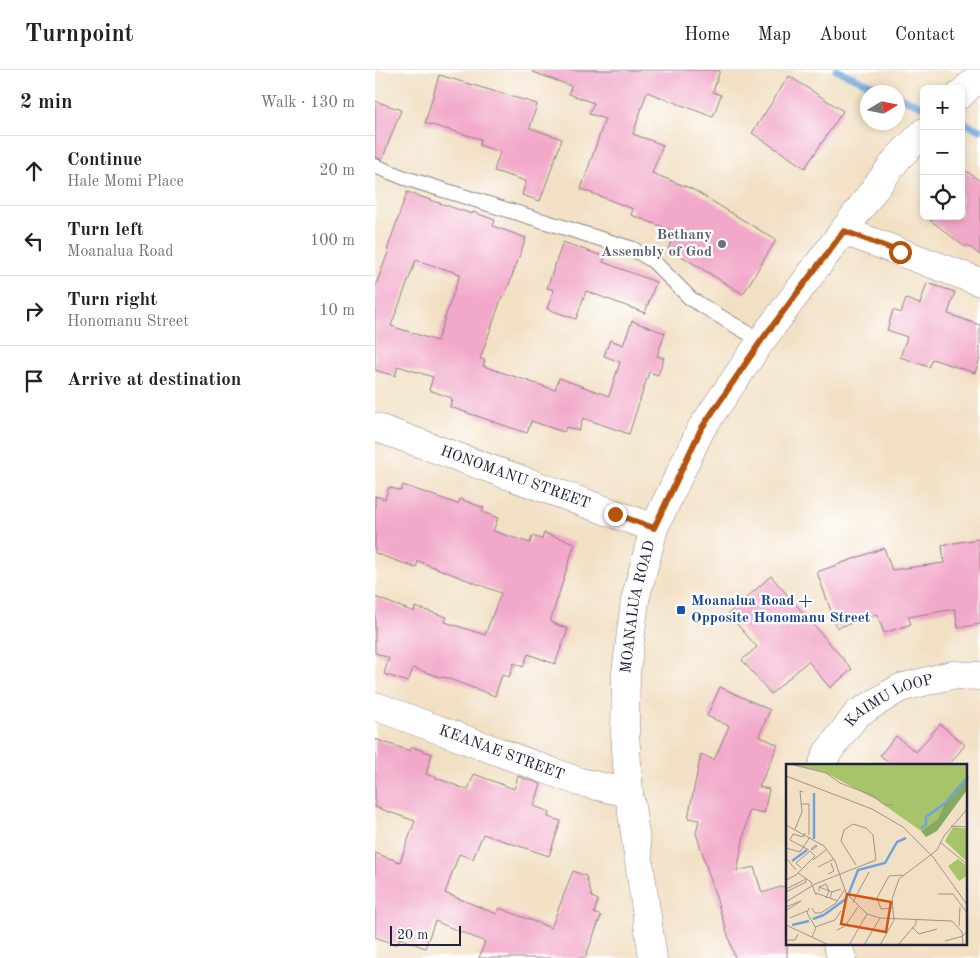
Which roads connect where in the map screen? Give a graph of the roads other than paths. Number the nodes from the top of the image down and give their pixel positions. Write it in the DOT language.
graph roads {
  1 [pos="920,136"];
  2 [pos="375,166"];
  3 [pos="844,231"];
  4 [pos="980,282"];
  5 [pos="761,341"];
  6 [pos="375,427"];
  7 [pos="654,528"];
  8 [pos="980,676"];
  9 [pos="375,706"];
  10 [pos="823,764"];
  11 [pos="629,792"];
  12 [pos="838,946"];
  13 [pos="653,958"];
  14 [pos="842,958"];
  1 -- 3 [label="main road, MOANALUA ROAD"];
  2 -- 5 [label="lane"];
  3 -- 4 [label="main road"];
  3 -- 5 [label="main road, MOANALUA ROAD"];
  5 -- 7 [label="main road, MOANALUA ROAD"];
  6 -- 7 [label="main road, HONOMANU STREET"];
  7 -- 11 [label="main road, MOANALUA ROAD"];
  8 -- 10 [label="main road, KAIMU LOOP"];
  9 -- 11 [label="main road, KEANAE STREET"];
  11 -- 13 [label="main road, MOANALUA ROAD"];
  12 -- 14 [label="main road"];
}
